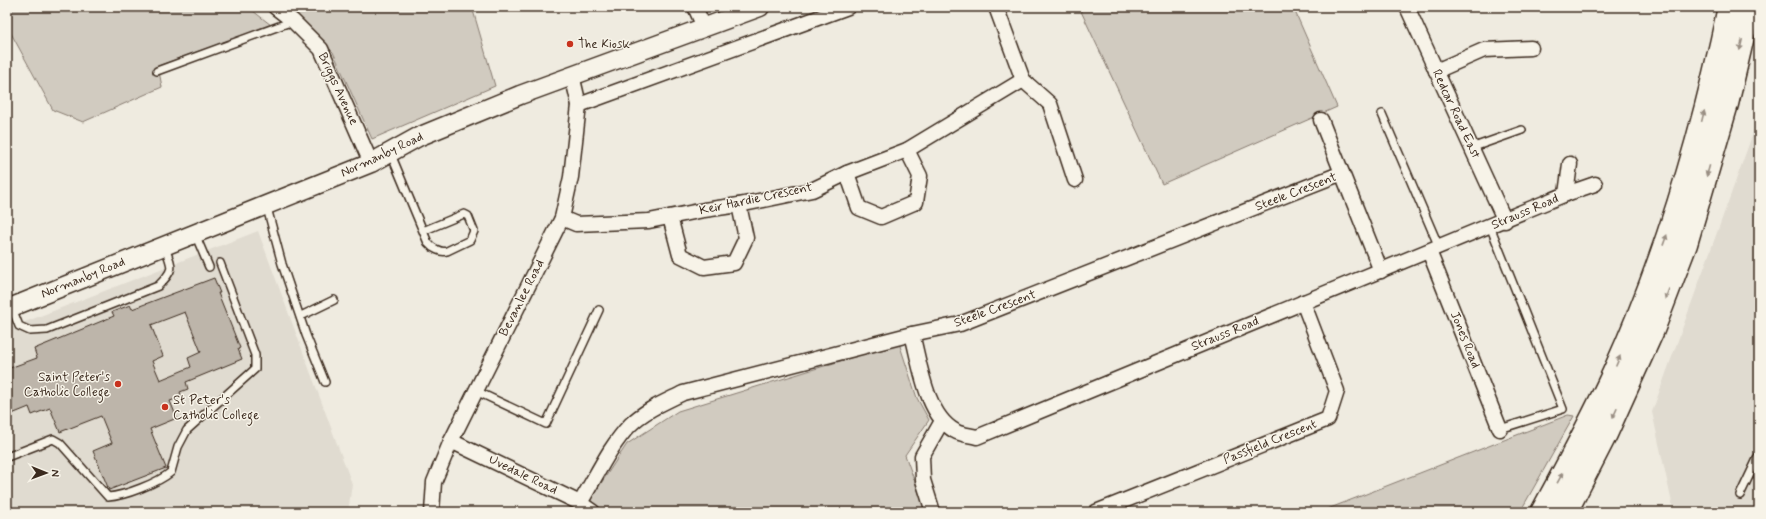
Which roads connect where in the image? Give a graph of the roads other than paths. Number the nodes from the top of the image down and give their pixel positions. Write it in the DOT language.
graph roads {
  1 [pos="275,7"];
  2 [pos="695,7"];
  3 [pos="760,7"];
  4 [pos="848,7"];
  5 [pos="996,7"];
  6 [pos="1407,7"];
  7 [pos="1729,7"];
  8 [pos="1750,7"];
  9 [pos="293,21"];
  10 [pos="704,27"];
  11 [pos="1531,48"];
  12 [pos="157,71"];
  13 [pos="1436,71"];
  14 [pos="572,75"];
  15 [pos="1023,80"];
  16 [pos="579,104"];
  17 [pos="1382,114"];
  18 [pos="1321,120"];
  19 [pos="1522,130"];
  20 [pos="1472,148"];
  21 [pos="908,150"];
  22 [pos="389,152"];
  23 [pos="371,163"];
  24 [pos="1570,164"];
  25 [pos="847,173"];
  26 [pos="1342,173"];
  27 [pos="1075,180"];
  28 [pos="1595,184"];
  29 [pos="1566,194"];
  30 [pos="266,204"];
  31 [pos="739,205"];
  32 [pos="670,217"];
  33 [pos="562,218"];
  34 [pos="1505,220"];
  35 [pos="1490,226"];
  36 [pos="423,231"];
  37 [pos="195,234"];
  38 [pos="164,246"];
  39 [pos="1434,249"];
  40 [pos="220,263"];
  41 [pos="209,267"];
  42 [pos="1381,271"];
  43 [pos="334,300"];
  44 [pos="1303,302"];
  45 [pos="9,308"];
  46 [pos="599,310"];
  47 [pos="301,316"];
  48 [pos="912,334"];
  49 [pos="325,382"];
  50 [pos="476,391"];
  51 [pos="942,421"];
  52 [pos="1500,429"];
  53 [pos="451,440"];
  54 [pos="1759,455"];
  55 [pos="7,458"];
  56 [pos="1740,495"];
  57 [pos="580,503"];
  58 [pos="432,512"];
  59 [pos="593,512"];
  60 [pos="933,512"];
  61 [pos="1096,512"];
  62 [pos="1542,512"];
  63 [pos="1566,512"];
  1 -- 9 [label="street, Briggs Avenue"];
  2 -- 10 [label="street"];
  3 -- 10 [label="street, Normanby Road"];
  4 -- 16 [label="street"];
  5 -- 15 [label="street"];
  6 -- 13 [label="street, Redcar Road East"];
  62 -- 7 [label="highway, one-way"];
  8 -- 63 [label="highway, one-way"];
  9 -- 12 [label="lane"];
  9 -- 23 [label="street, Briggs Avenue"];
  10 -- 14 [label="street, Normanby Road"];
  11 -- 13 [label="street"];
  13 -- 20 [label="street, Redcar Road East"];
  14 -- 16 [label="street, Bevanlee Road"];
  14 -- 22 [label="street, Normanby Road"];
  15 -- 21 [label="street, Keir Hardie Crescent"];
  15 -- 27 [label="street"];
  16 -- 33 [label="street, Bevanlee Road"];
  17 -- 39 [label="lane"];
  18 -- 26 [label="street"];
  19 -- 20 [label="lane"];
  20 -- 34 [label="street, Redcar Road East"];
  21 -- 25 [label="street, Keir Hardie Crescent"];
  21 -- 25 [label="street"];
  22 -- 23 [label="street, Normanby Road"];
  22 -- 36 [label="lane"];
  23 -- 30 [label="street, Normanby Road"];
  24 -- 29 [label="street"];
  25 -- 31 [label="street, Keir Hardie Crescent"];
  26 -- 42 [label="street, Steele Crescent"];
  26 -- 48 [label="street, Steele Crescent"];
  28 -- 29 [label="street, Strauss Road"];
  29 -- 34 [label="street, Strauss Road"];
  30 -- 37 [label="street, Normanby Road"];
  30 -- 47 [label="lane"];
  31 -- 32 [label="street, Keir Hardie Crescent"];
  31 -- 32 [label="street"];
  32 -- 33 [label="street, Keir Hardie Crescent"];
  33 -- 50 [label="street, Bevanlee Road"];
  34 -- 35 [label="street, Strauss Road"];
  35 -- 39 [label="street, Strauss Road"];
  35 -- 52 [label="lane"];
  36 -- 36 [label="lane"];
  37 -- 38 [label="street, Normanby Road"];
  37 -- 41 [label="lane"];
  38 -- 45 [label="street, Normanby Road"];
  38 -- 45 [label="lane"];
  39 -- 42 [label="street, Strauss Road"];
  39 -- 52 [label="street, Jones Road"];
  40 -- 55 [label="lane"];
  42 -- 44 [label="street, Strauss Road"];
  43 -- 47 [label="lane"];
  44 -- 51 [label="street, Strauss Road"];
  44 -- 61 [label="street, Passfield Crescent"];
  46 -- 50 [label="lane"];
  47 -- 49 [label="lane"];
  48 -- 51 [label="street, Strauss Road"];
  48 -- 57 [label="street, Steele Crescent"];
  50 -- 53 [label="street, Bevanlee Road"];
  51 -- 60 [label="street"];
  53 -- 57 [label="street, Uvedale Road"];
  53 -- 58 [label="street, Bevanlee Road"];
  54 -- 56 [label="lane"];
  57 -- 59 [label="street, Uvedale Road"];
}
